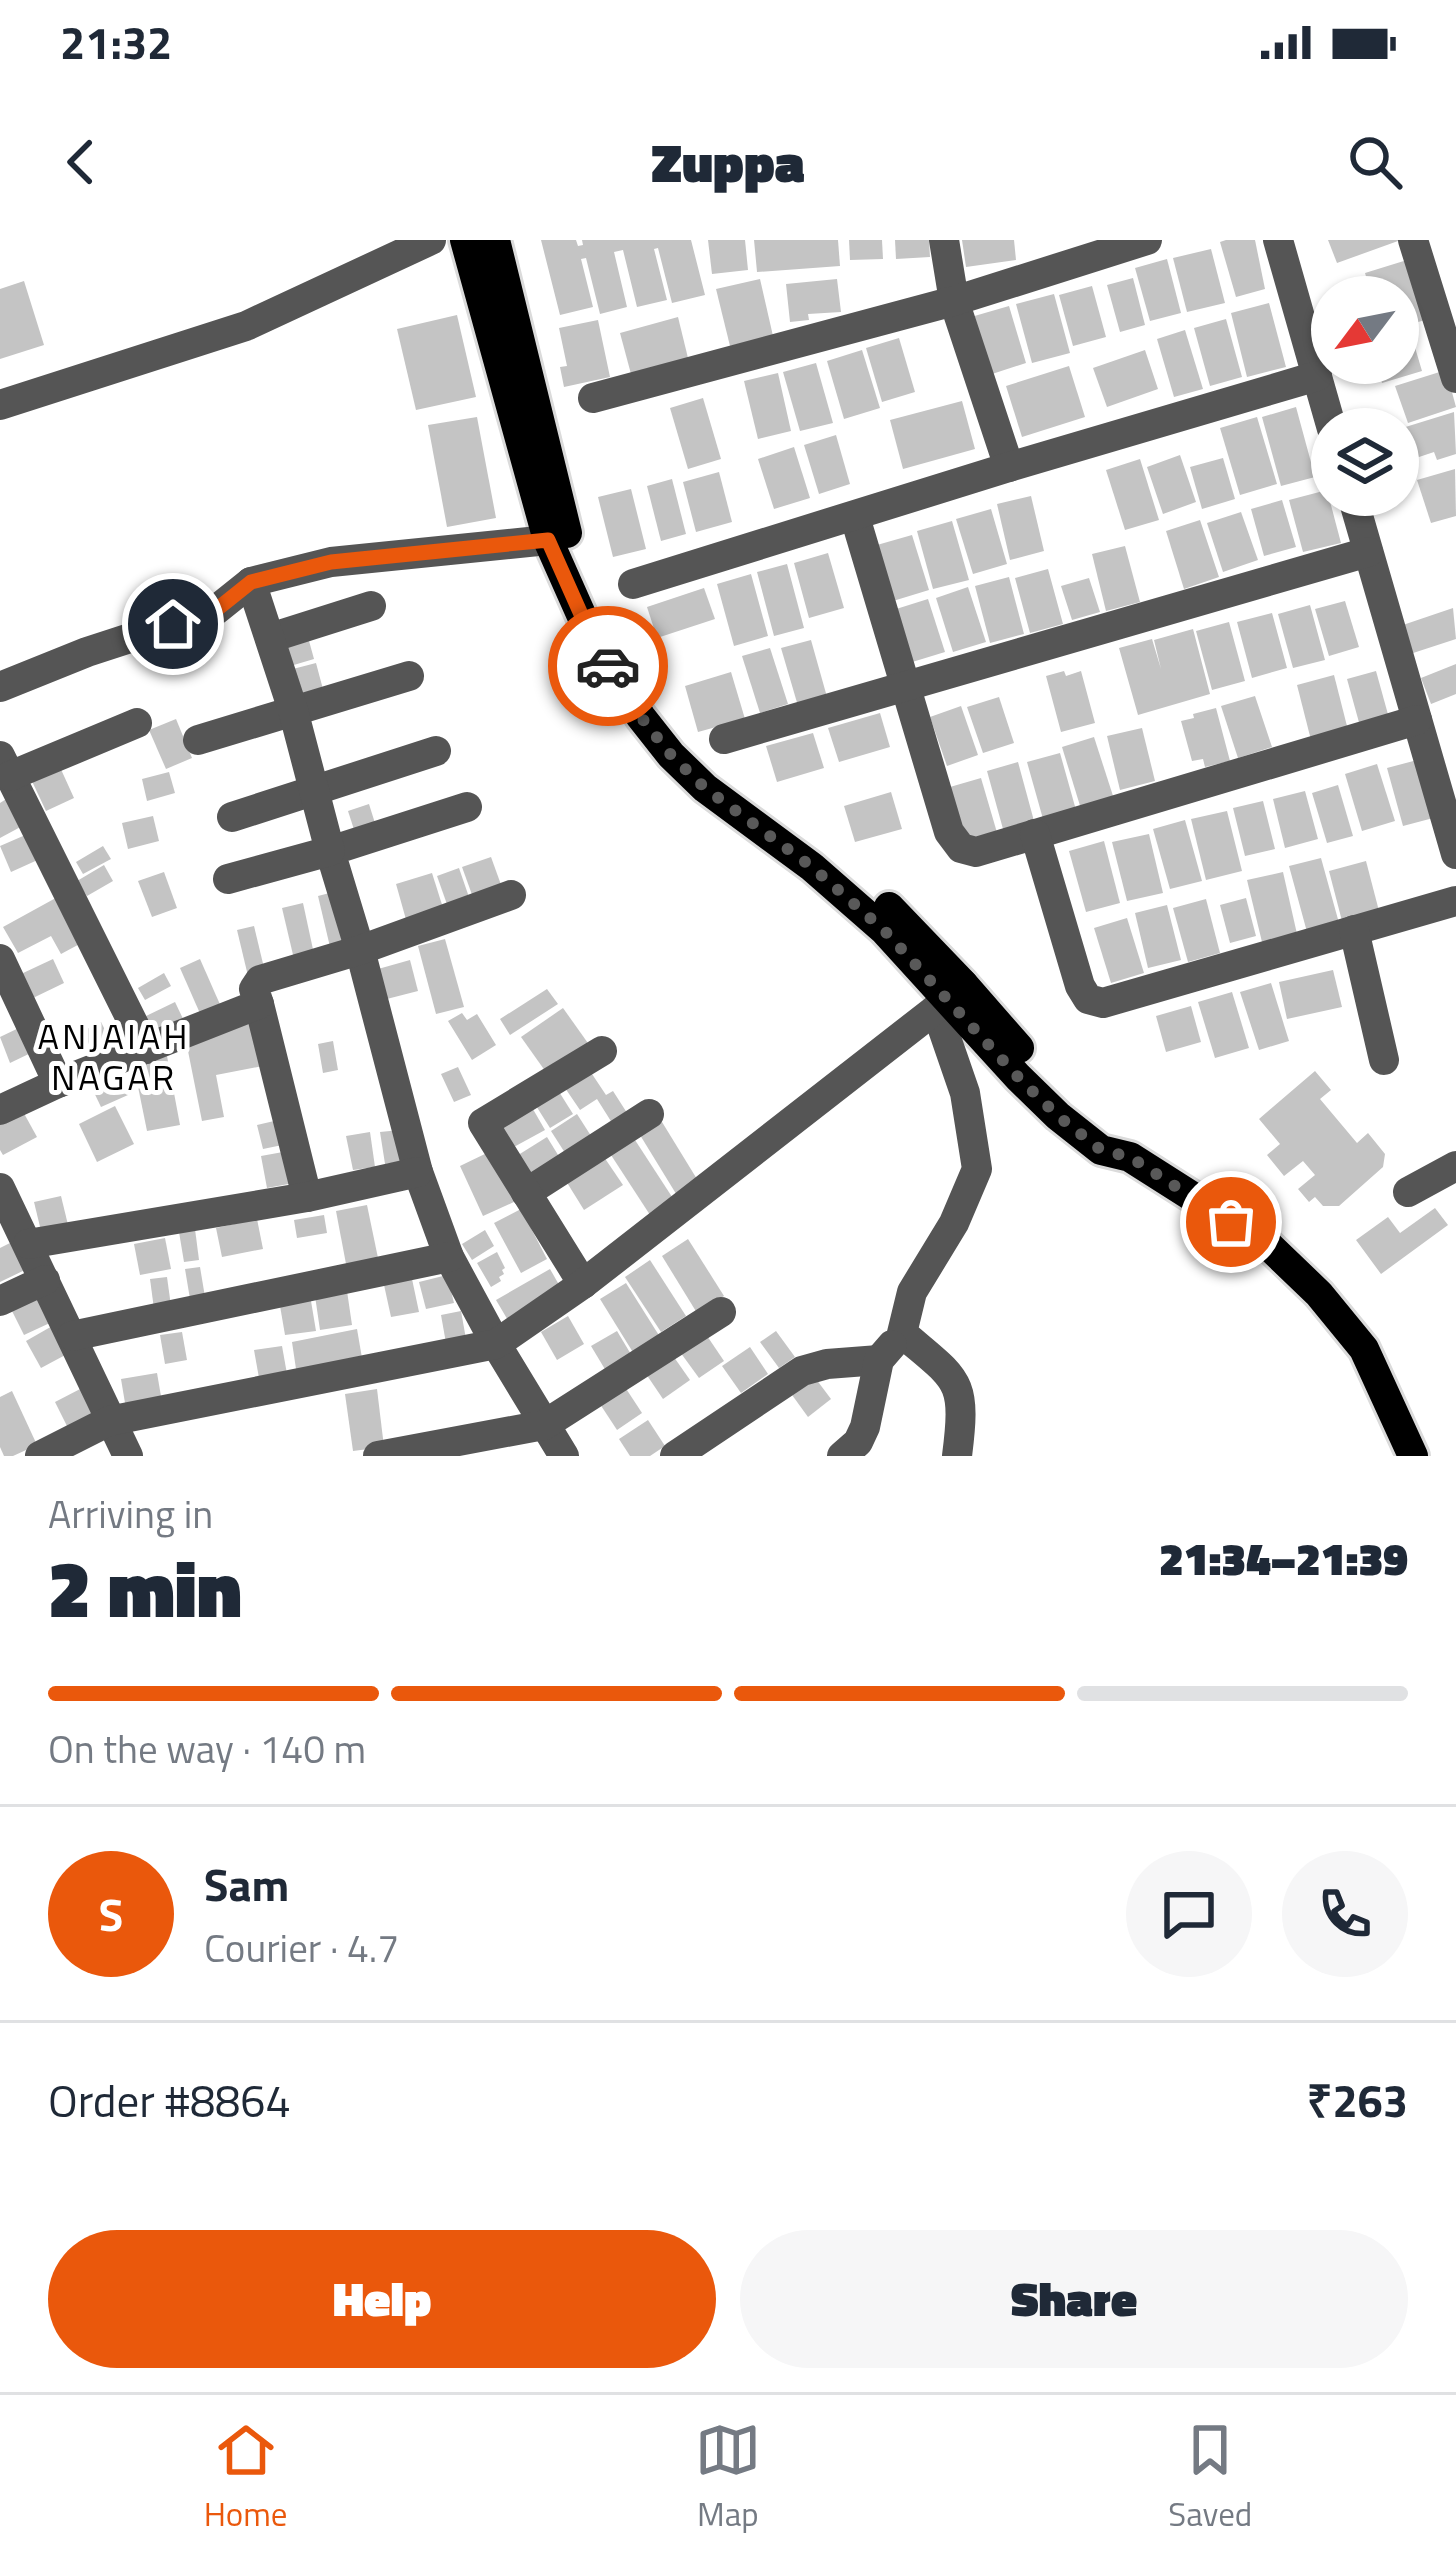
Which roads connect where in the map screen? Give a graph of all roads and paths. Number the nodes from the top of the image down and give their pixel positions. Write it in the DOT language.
graph roads {
  1 [pos="431,240"];
  2 [pos="465,240"];
  3 [pos="495,240"];
  4 [pos="944,240"];
  5 [pos="1147,240"];
  6 [pos="1277,240"];
  7 [pos="1413,240"];
  8 [pos="954,301"];
  9 [pos="1311,356"];
  10 [pos="1311,378"];
  11 [pos="1456,378"];
  12 [pos="593,398"];
  13 [pos="0,405"];
  14 [pos="1009,467"];
  15 [pos="1358,516"];
  16 [pos="855,517"];
  17 [pos="548,540"];
  18 [pos="1368,551"];
  19 [pos="251,582"];
  20 [pos="633,584"];
  21 [pos="371,606"];
  22 [pos="270,638"];
  23 [pos="605,644"];
  24 [pos="409,676"];
  25 [pos="905,685"];
  26 [pos="0,687"];
  27 [pos="293,710"];
  28 [pos="1417,720"];
  29 [pos="136,723"];
  30 [pos="724,739"];
  31 [pos="198,740"];
  32 [pos="436,751"];
  33 [pos="5,766"];
  34 [pos="315,792"];
  35 [pos="466,807"];
  36 [pos="232,817"];
  37 [pos="1035,834"];
  38 [pos="330,851"];
  39 [pos="1456,854"];
  40 [pos="228,879"];
  41 [pos="511,895"];
  42 [pos="1456,901"];
  43 [pos="1354,930"];
  44 [pos="360,950"];
  45 [pos="0,959"];
  46 [pos="949,997"];
  47 [pos="259,1004"];
  48 [pos="146,1049"];
  49 [pos="602,1051"];
  50 [pos="1384,1060"];
  51 [pos="58,1083"];
  52 [pos="0,1110"];
  53 [pos="649,1114"];
  54 [pos="1456,1166"];
  55 [pos="418,1172"];
  56 [pos="0,1188"];
  57 [pos="1408,1192"];
  58 [pos="526,1193"];
  59 [pos="307,1197"];
  60 [pos="28,1244"];
  61 [pos="449,1257"];
  62 [pos="44,1280"];
  63 [pos="583,1284"];
  64 [pos="0,1301"];
  65 [pos="721,1312"];
  66 [pos="902,1333"];
  67 [pos="72,1336"];
  68 [pos="496,1344"];
  69 [pos="879,1360"];
  70 [pos="109,1421"];
  71 [pos="544,1426"];
  72 [pos="1402,1451"];
  73 [pos="40,1456"];
  74 [pos="128,1456"];
  75 [pos="378,1456"];
  76 [pos="564,1456"];
  77 [pos="675,1456"];
  78 [pos="842,1456"];
  79 [pos="957,1456"];
  1 -- 13 [label="street"];
  2 -- 17 [label="main road"];
  3 -- 23 [label="main road"];
  4 -- 8 [label="street"];
  5 -- 8 [label="street"];
  6 -- 9 [label="street"];
  7 -- 11 [label="street"];
  8 -- 12 [label="street"];
  8 -- 14 [label="street"];
  10 -- 14 [label="street"];
  14 -- 16 [label="street"];
  15 -- 18 [label="street"];
  16 -- 20 [label="street"];
  16 -- 25 [label="street"];
  17 -- 19 [label="street"];
  17 -- 23 [label="main road"];
  18 -- 25 [label="street"];
  18 -- 28 [label="street"];
  19 -- 22 [label="street"];
  19 -- 26 [label="street"];
  21 -- 22 [label="street"];
  22 -- 27 [label="street"];
  23 -- 46 [label="main road"];
  24 -- 27 [label="street"];
  25 -- 30 [label="street"];
  25 -- 37 [label="street"];
  27 -- 31 [label="street"];
  27 -- 34 [label="street"];
  28 -- 37 [label="street"];
  28 -- 39 [label="street"];
  29 -- 33 [label="street"];
  32 -- 34 [label="street"];
  33 -- 48 [label="street"];
  34 -- 36 [label="street"];
  34 -- 38 [label="street"];
  35 -- 38 [label="street"];
  37 -- 43 [label="street"];
  38 -- 40 [label="street"];
  38 -- 44 [label="street"];
  41 -- 44 [label="street"];
  42 -- 43 [label="street"];
  43 -- 50 [label="street"];
  44 -- 47 [label="street"];
  44 -- 55 [label="street"];
  45 -- 51 [label="street"];
  46 -- 63 [label="street"];
  46 -- 66 [label="street"];
  46 -- 72 [label="main road"];
  47 -- 48 [label="street"];
  47 -- 59 [label="street"];
  48 -- 51 [label="street"];
  49 -- 58 [label="street"];
  51 -- 52 [label="street"];
  53 -- 58 [label="street"];
  54 -- 57 [label="street"];
  55 -- 59 [label="street"];
  55 -- 61 [label="street"];
  56 -- 60 [label="street"];
  58 -- 63 [label="street"];
  59 -- 60 [label="street"];
  60 -- 62 [label="street"];
  61 -- 67 [label="street"];
  61 -- 68 [label="street"];
  62 -- 64 [label="street"];
  62 -- 67 [label="street"];
  63 -- 68 [label="street"];
  65 -- 71 [label="street"];
  66 -- 69 [label="street"];
  66 -- 79 [label="street"];
  67 -- 70 [label="street"];
  68 -- 70 [label="street"];
  68 -- 71 [label="street"];
  69 -- 77 [label="street"];
  69 -- 78 [label="street"];
  70 -- 73 [label="street"];
  70 -- 74 [label="street"];
  71 -- 75 [label="street"];
  71 -- 76 [label="street"];
}
